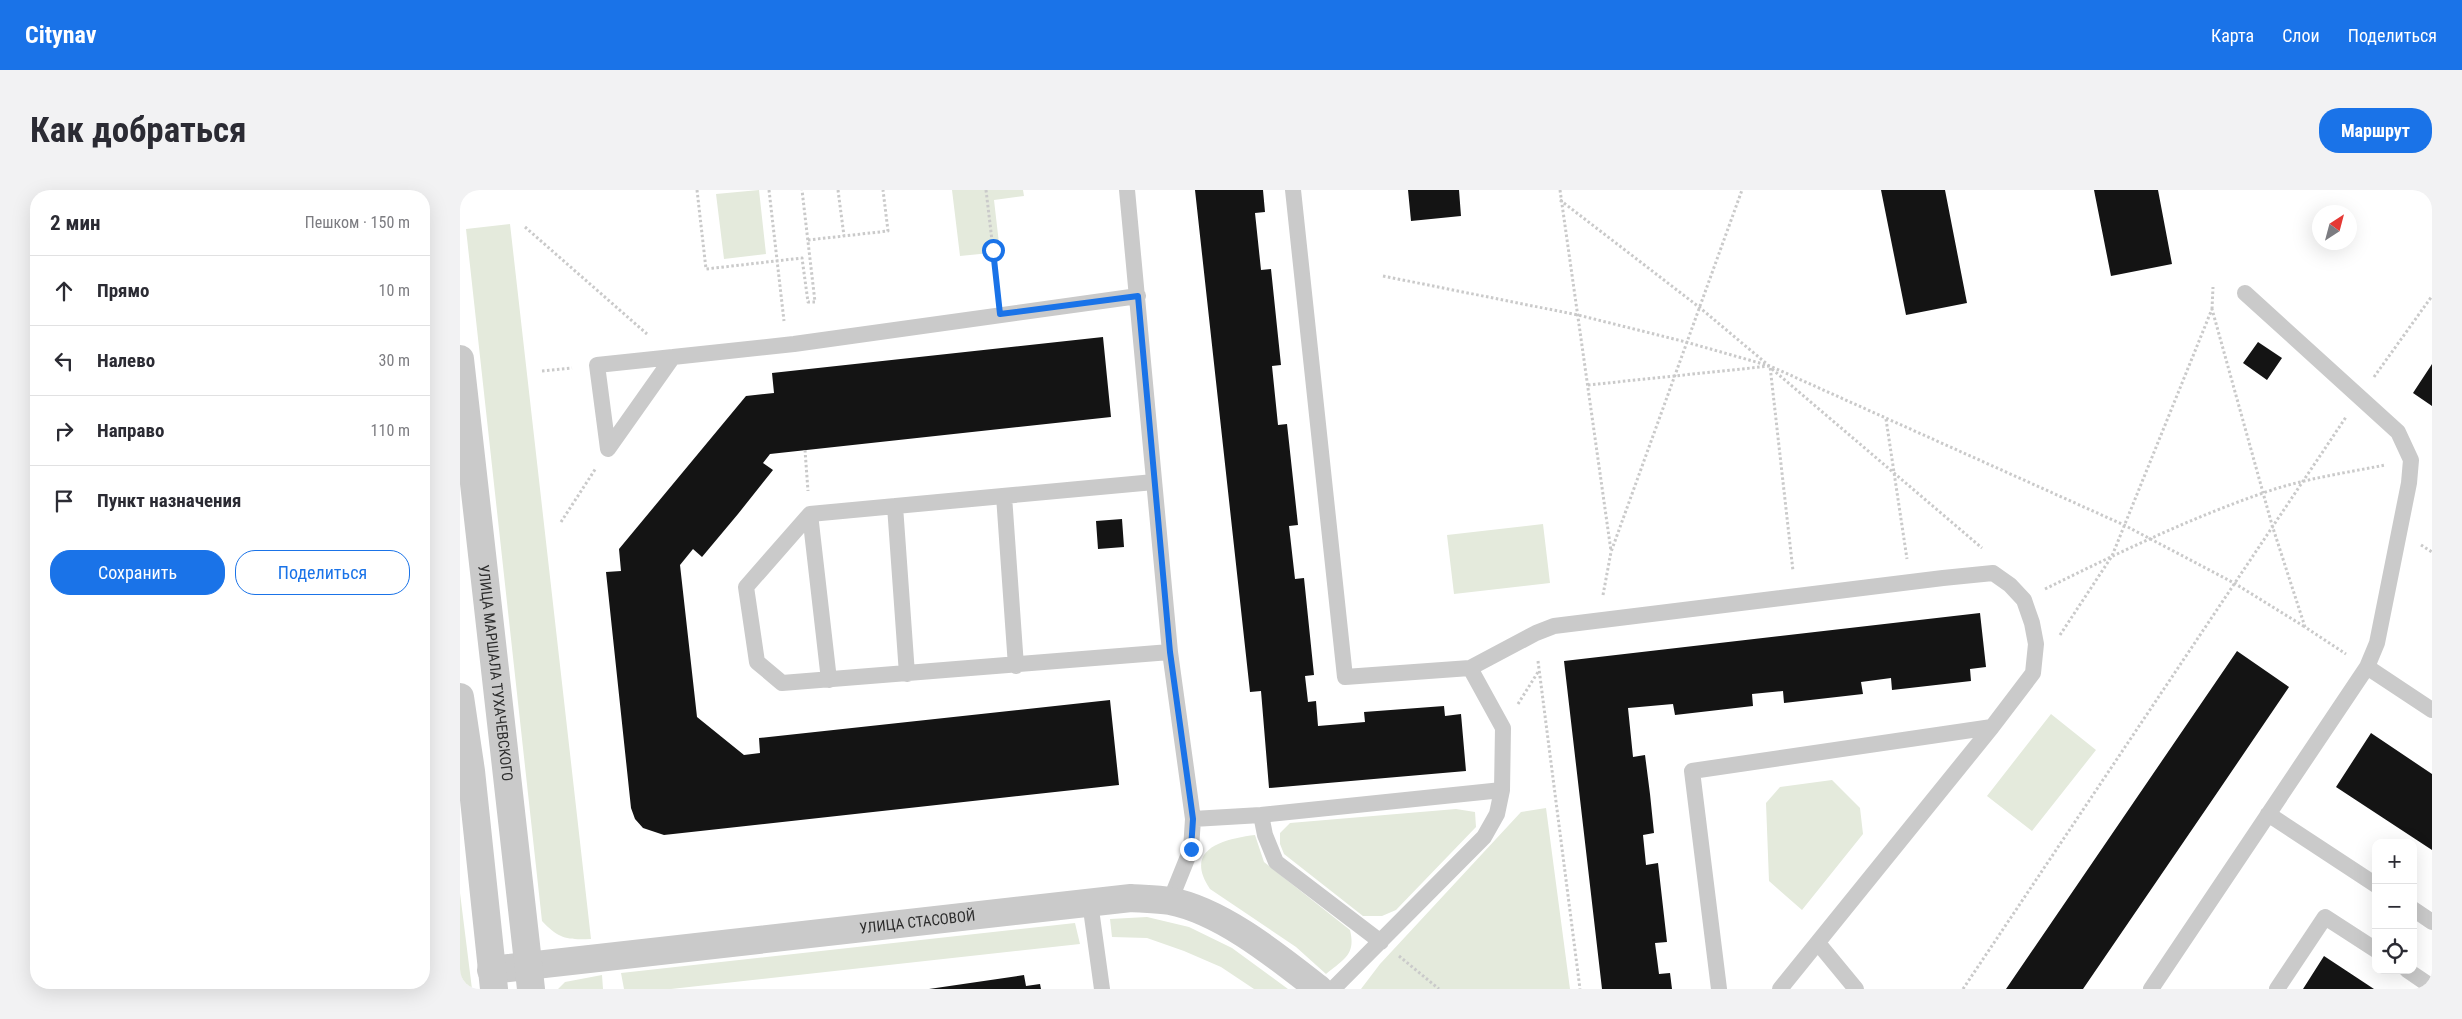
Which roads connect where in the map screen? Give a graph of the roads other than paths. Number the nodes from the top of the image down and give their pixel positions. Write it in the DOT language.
graph roads {
  1 [pos="1127,190"];
  2 [pos="1293,190"];
  3 [pos="2244,293"];
  4 [pos="1138,296"];
  5 [pos="674,357"];
  6 [pos="460,358"];
  7 [pos="1154,482"];
  8 [pos="1004,496"];
  9 [pos="895,506"];
  10 [pos="810,514"];
  11 [pos="1170,652"];
  12 [pos="1016,666"];
  13 [pos="2367,667"];
  14 [pos="1470,668"];
  15 [pos="907,674"];
  16 [pos="829,680"];
  17 [pos="460,697"];
  18 [pos="2432,710"];
  19 [pos="1992,727"];
  20 [pos="1502,790"];
  21 [pos="2268,814"];
  22 [pos="1261,815"];
  23 [pos="1193,819"];
  24 [pos="2374,884"];
  25 [pos="1090,902"];
  26 [pos="1170,902"];
  27 [pos="2417,912"];
  28 [pos="2432,922"];
  29 [pos="1381,942"];
  30 [pos="1818,943"];
  31 [pos="2372,947"];
  32 [pos="2413,974"];
  33 [pos="530,977"];
  34 [pos="492,980"];
  35 [pos="2432,987"];
  36 [pos="1102,989"];
  37 [pos="1319,989"];
  38 [pos="1333,989"];
  39 [pos="1719,989"];
  40 [pos="1780,989"];
  41 [pos="1856,989"];
  42 [pos="2151,989"];
  43 [pos="2277,989"];
  1 -- 4 [label="lane"];
  2 -- 14 [label="lane"];
  3 -- 13 [label="lane"];
  4 -- 5 [label="lane"];
  4 -- 7 [label="lane"];
  5 -- 5 [label="lane"];
  6 -- 33 [label="street, УЛИЦА МАРШАЛА ТУХАЧЕВСКОГО"];
  7 -- 8 [label="lane"];
  7 -- 11 [label="lane"];
  8 -- 9 [label="lane"];
  8 -- 12 [label="lane"];
  9 -- 10 [label="lane"];
  9 -- 15 [label="lane"];
  10 -- 16 [label="lane"];
  10 -- 16 [label="lane"];
  11 -- 12 [label="lane"];
  11 -- 23 [label="lane"];
  12 -- 15 [label="lane"];
  13 -- 18 [label="lane"];
  13 -- 21 [label="lane"];
  14 -- 19 [label="lane"];
  14 -- 20 [label="lane"];
  15 -- 16 [label="lane"];
  17 -- 34 [label="street"];
  19 -- 30 [label="lane"];
  19 -- 39 [label="lane"];
  20 -- 22 [label="lane"];
  20 -- 29 [label="lane"];
  21 -- 24 [label="lane"];
  21 -- 42 [label="lane"];
  22 -- 23 [label="lane"];
  22 -- 29 [label="lane"];
  23 -- 26 [label="lane"];
  25 -- 26 [label="street, УЛИЦА СТАСОВОЙ"];
  25 -- 33 [label="street, УЛИЦА СТАСОВОЙ"];
  25 -- 36 [label="lane"];
  26 -- 37 [label="street, УЛИЦА СТАСОВОЙ"];
  27 -- 28 [label="lane"];
  29 -- 38 [label="lane"];
  30 -- 40 [label="lane"];
  30 -- 41 [label="lane"];
  31 -- 43 [label="lane"];
  32 -- 35 [label="lane"];
  33 -- 34 [label="street, УЛИЦА СТАСОВОЙ"];
}
